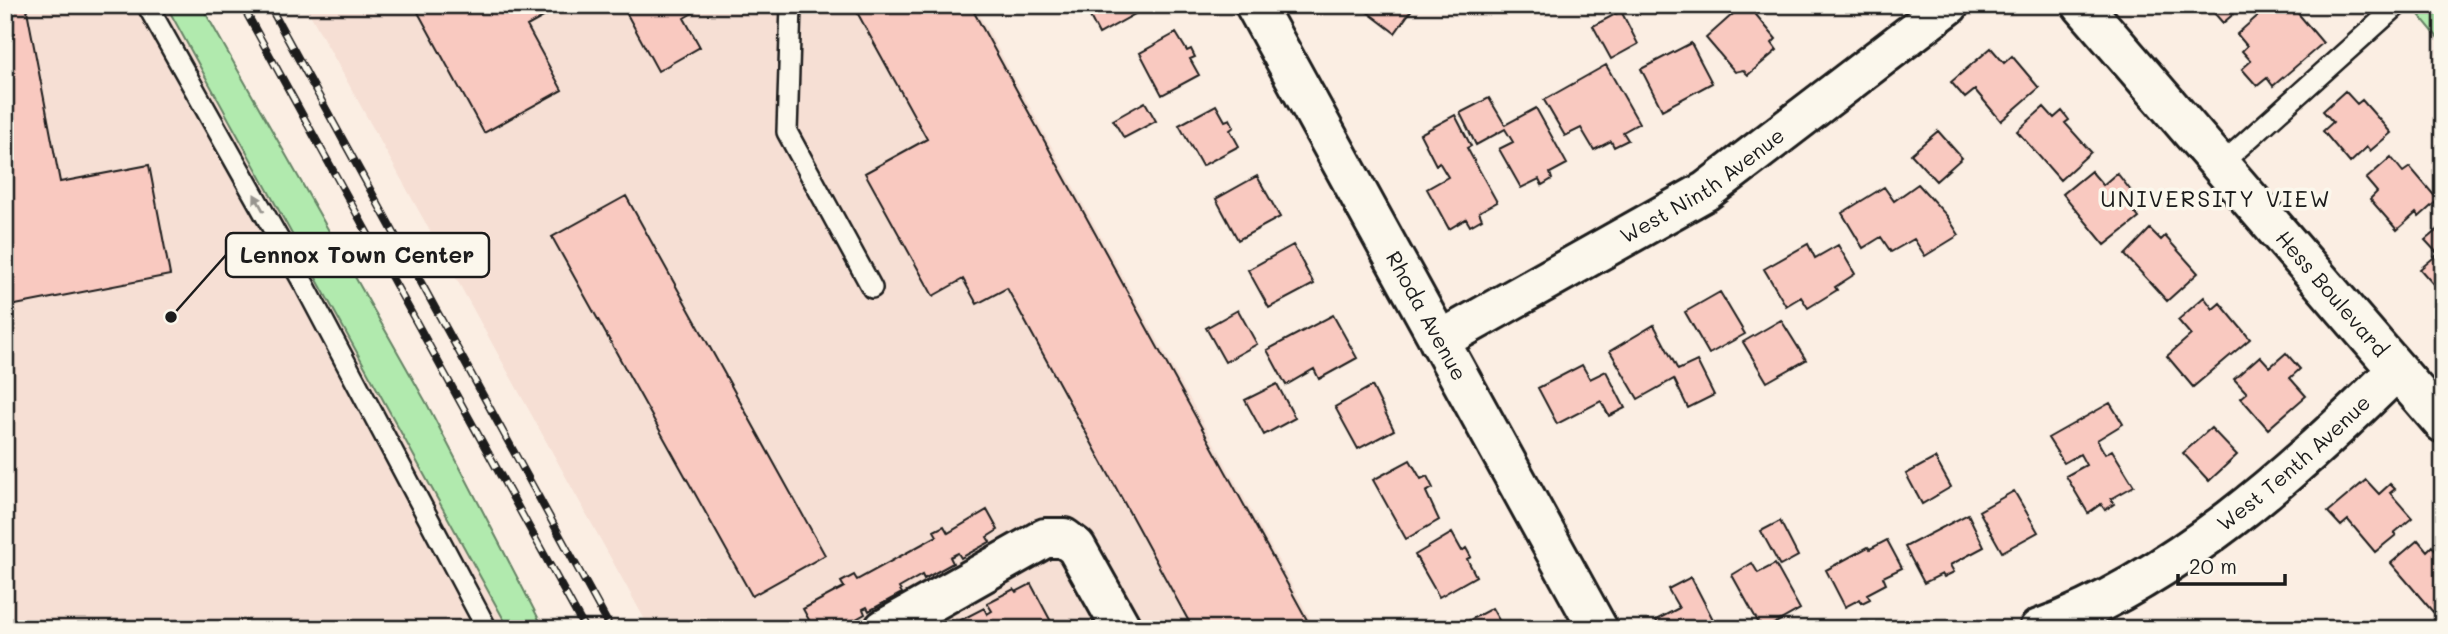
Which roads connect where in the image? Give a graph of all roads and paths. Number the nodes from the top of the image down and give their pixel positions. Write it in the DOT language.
graph roads {
  1 [pos="147,5"];
  2 [pos="791,5"];
  3 [pos="1255,5"];
  4 [pos="1949,5"];
  5 [pos="2082,5"];
  6 [pos="2398,5"];
  7 [pos="2220,165"];
  8 [pos="872,288"];
  9 [pos="1438,341"];
  10 [pos="2396,371"];
  11 [pos="2443,423"];
  12 [pos="487,629"];
  13 [pos="884,629"];
  14 [pos="1122,629"];
  15 [pos="1598,629"];
  16 [pos="2039,629"];
  12 -- 1 [label="lane, one-way"];
  2 -- 8 [label="lane"];
  3 -- 9 [label="street, Rhoda Avenue"];
  4 -- 9 [label="street, West Ninth Avenue"];
  5 -- 7 [label="street, Hess Boulevard"];
  6 -- 7 [label="lane"];
  7 -- 10 [label="street, Hess Boulevard"];
  9 -- 15 [label="street, Rhoda Avenue"];
  10 -- 11 [label="street, Hess Boulevard"];
  10 -- 16 [label="street, West Tenth Avenue"];
  13 -- 14 [label="street"];
}
